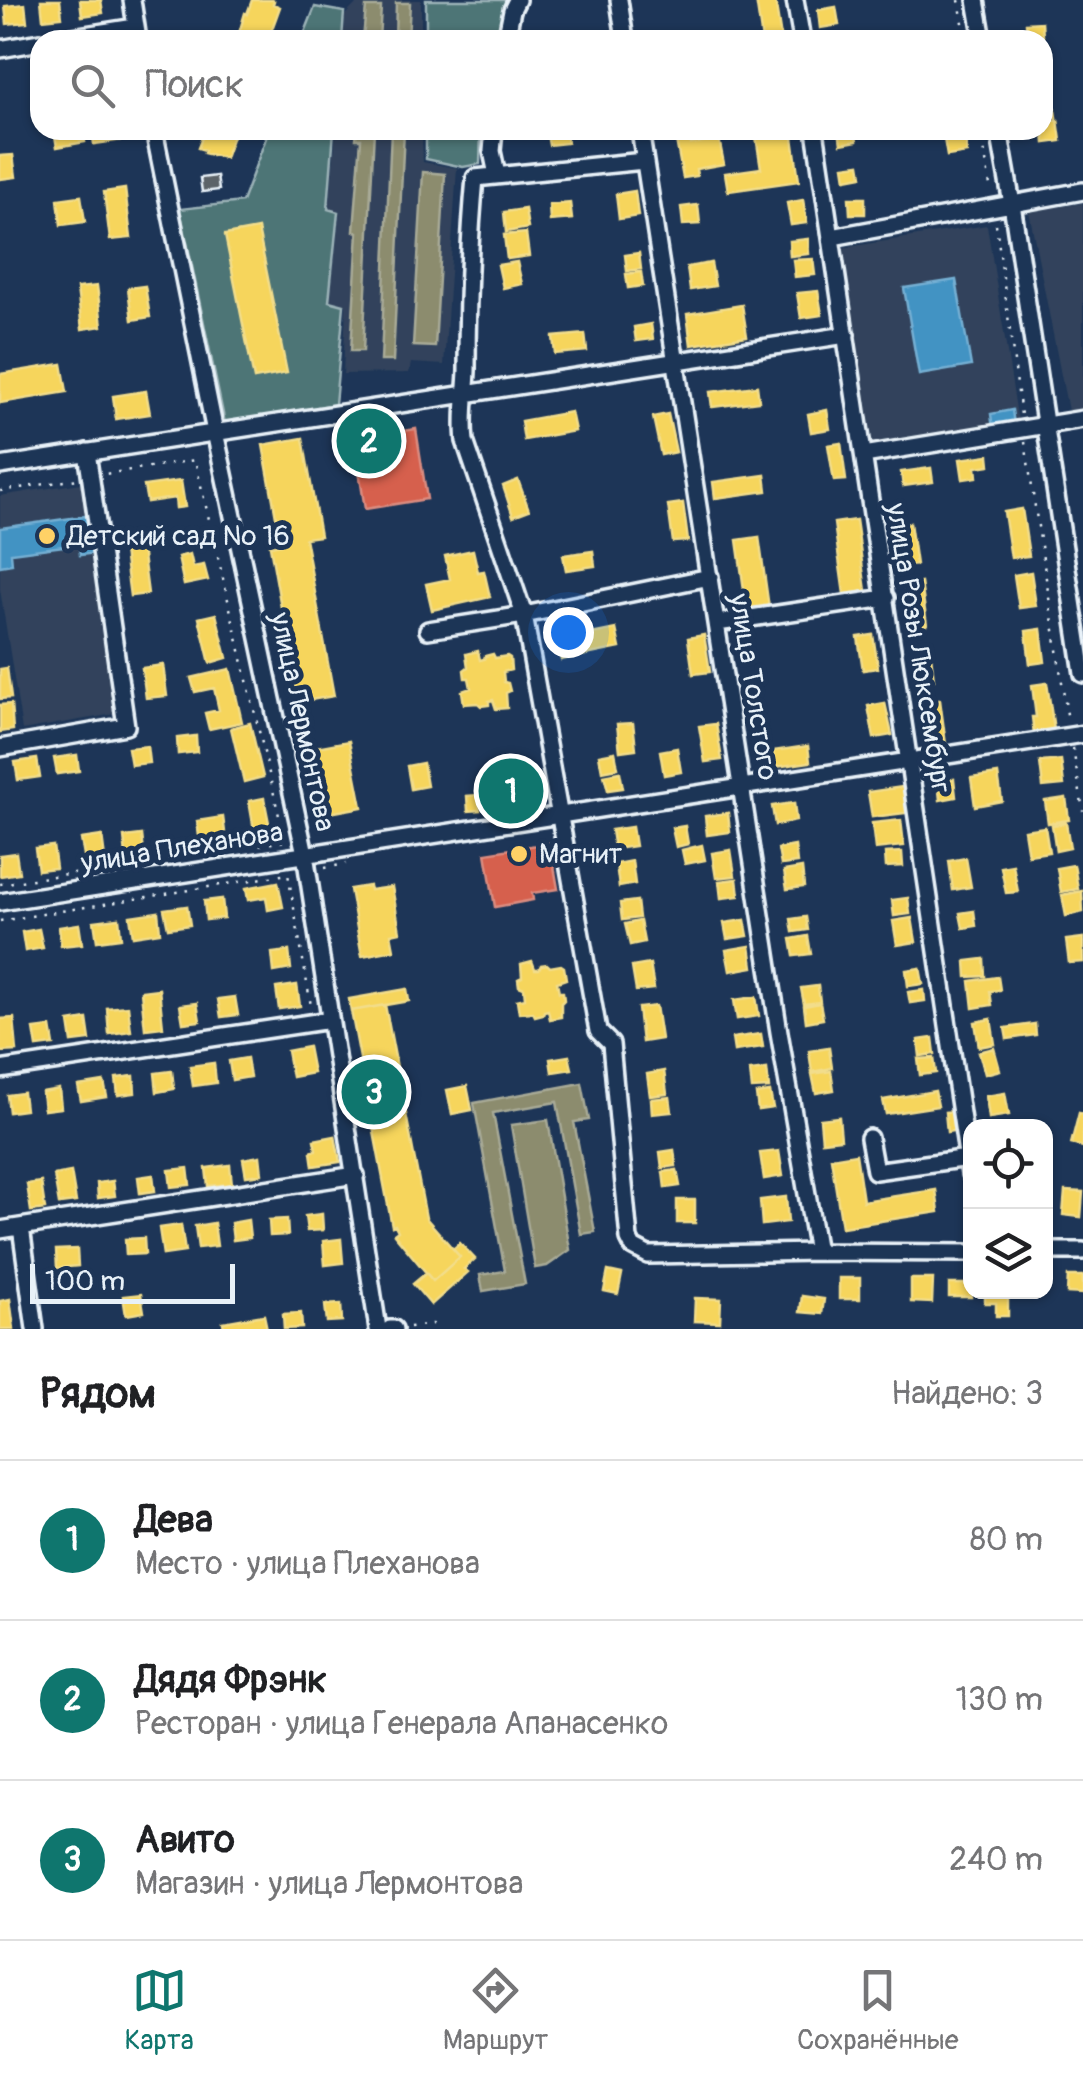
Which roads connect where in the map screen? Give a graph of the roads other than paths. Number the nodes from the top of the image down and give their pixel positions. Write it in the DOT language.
graph roads {
  1 [pos="132,0"];
  2 [pos="517,0"];
  3 [pos="619,0"];
  4 [pos="796,0"];
  5 [pos="976,0"];
  6 [pos="136,30"];
  7 [pos="508,30"];
  8 [pos="624,30"];
  9 [pos="800,30"];
  10 [pos="981,30"];
  11 [pos="30,44"];
  12 [pos="0,49"];
  13 [pos="156,140"];
  14 [pos="493,140"];
  15 [pos="641,140"];
  16 [pos="817,140"];
  17 [pos="1001,140"];
  18 [pos="644,161"];
  19 [pos="497,176"];
  20 [pos="1083,191"];
  21 [pos="1012,204"];
  22 [pos="832,237"];
  23 [pos="846,336"];
  24 [pos="676,361"];
  25 [pos="466,394"];
  26 [pos="1083,418"];
  27 [pos="1045,425"];
  28 [pos="215,432"];
  29 [pos="87,452"];
  30 [pos="864,455"];
  31 [pos="0,466"];
  32 [pos="710,577"];
  33 [pos="886,598"];
  34 [pos="524,616"];
  35 [pos="717,623"];
  36 [pos="428,630"];
  37 [pos="1083,674"];
  38 [pos="1077,735"];
  39 [pos="0,748"];
  40 [pos="910,761"];
  41 [pos="743,786"];
  42 [pos="558,815"];
  43 [pos="305,854"];
  44 [pos="0,902"];
  45 [pos="322,1021"];
  46 [pos="0,1070"];
  47 [pos="963,1125"];
  48 [pos="868,1138"];
  49 [pos="963,1166"];
  50 [pos="356,1176"];
  51 [pos="21,1226"];
  52 [pos="0,1230"];
  53 [pos="1083,1251"];
  54 [pos="817,1252"];
  55 [pos="1053,1252"];
  56 [pos="963,1253"];
  57 [pos="35,1329"];
  58 [pos="378,1329"];
  1 -- 6 [label="street"];
  2 -- 7 [label="street"];
  3 -- 8 [label="street"];
  4 -- 9 [label="street"];
  5 -- 10 [label="street"];
  11 -- 12 [label="street"];
  13 -- 28 [label="street, улица Лермонтова"];
  14 -- 19 [label="street"];
  15 -- 18 [label="street, улица Толстого"];
  16 -- 22 [label="street, улица Розы Люксембург"];
  17 -- 21 [label="street"];
  18 -- 19 [label="street"];
  18 -- 24 [label="street, улица Толстого"];
  19 -- 25 [label="street"];
  20 -- 21 [label="street"];
  21 -- 22 [label="street"];
  21 -- 27 [label="street"];
  22 -- 23 [label="street, улица Розы Люксембург"];
  23 -- 24 [label="street"];
  23 -- 30 [label="street, улица Розы Люксембург"];
  24 -- 25 [label="street"];
  24 -- 32 [label="street, улица Толстого"];
  25 -- 28 [label="street"];
  25 -- 34 [label="street"];
  26 -- 27 [label="street"];
  27 -- 30 [label="street"];
  27 -- 37 [label="street"];
  28 -- 29 [label="street"];
  28 -- 43 [label="street, улица Лермонтова"];
  29 -- 31 [label="street"];
  29 -- 39 [label="street"];
  30 -- 33 [label="street, улица Розы Люксембург"];
  32 -- 34 [label="street"];
  32 -- 35 [label="street, улица Толстого"];
  33 -- 35 [label="street"];
  33 -- 40 [label="street, улица Розы Люксембург"];
  34 -- 36 [label="street"];
  34 -- 42 [label="street"];
  35 -- 41 [label="street, улица Толстого"];
  38 -- 40 [label="street, улица Плеханова"];
  40 -- 41 [label="street, улица Плеханова"];
  40 -- 47 [label="street, улица Розы Люксембург"];
  41 -- 42 [label="street, улица Плеханова"];
  41 -- 54 [label="street, улица Толстого"];
  42 -- 43 [label="street, улица Плеханова"];
  42 -- 54 [label="street"];
  43 -- 44 [label="street, улица Плеханова"];
  43 -- 45 [label="street, улица Лермонтова"];
  45 -- 46 [label="street"];
  45 -- 50 [label="street, улица Лермонтова"];
  48 -- 49 [label="street"];
  50 -- 51 [label="street"];
  50 -- 58 [label="street, улица Лермонтова"];
  51 -- 52 [label="street"];
  51 -- 57 [label="street"];
  53 -- 55 [label="street"];
  54 -- 56 [label="street"];
}
